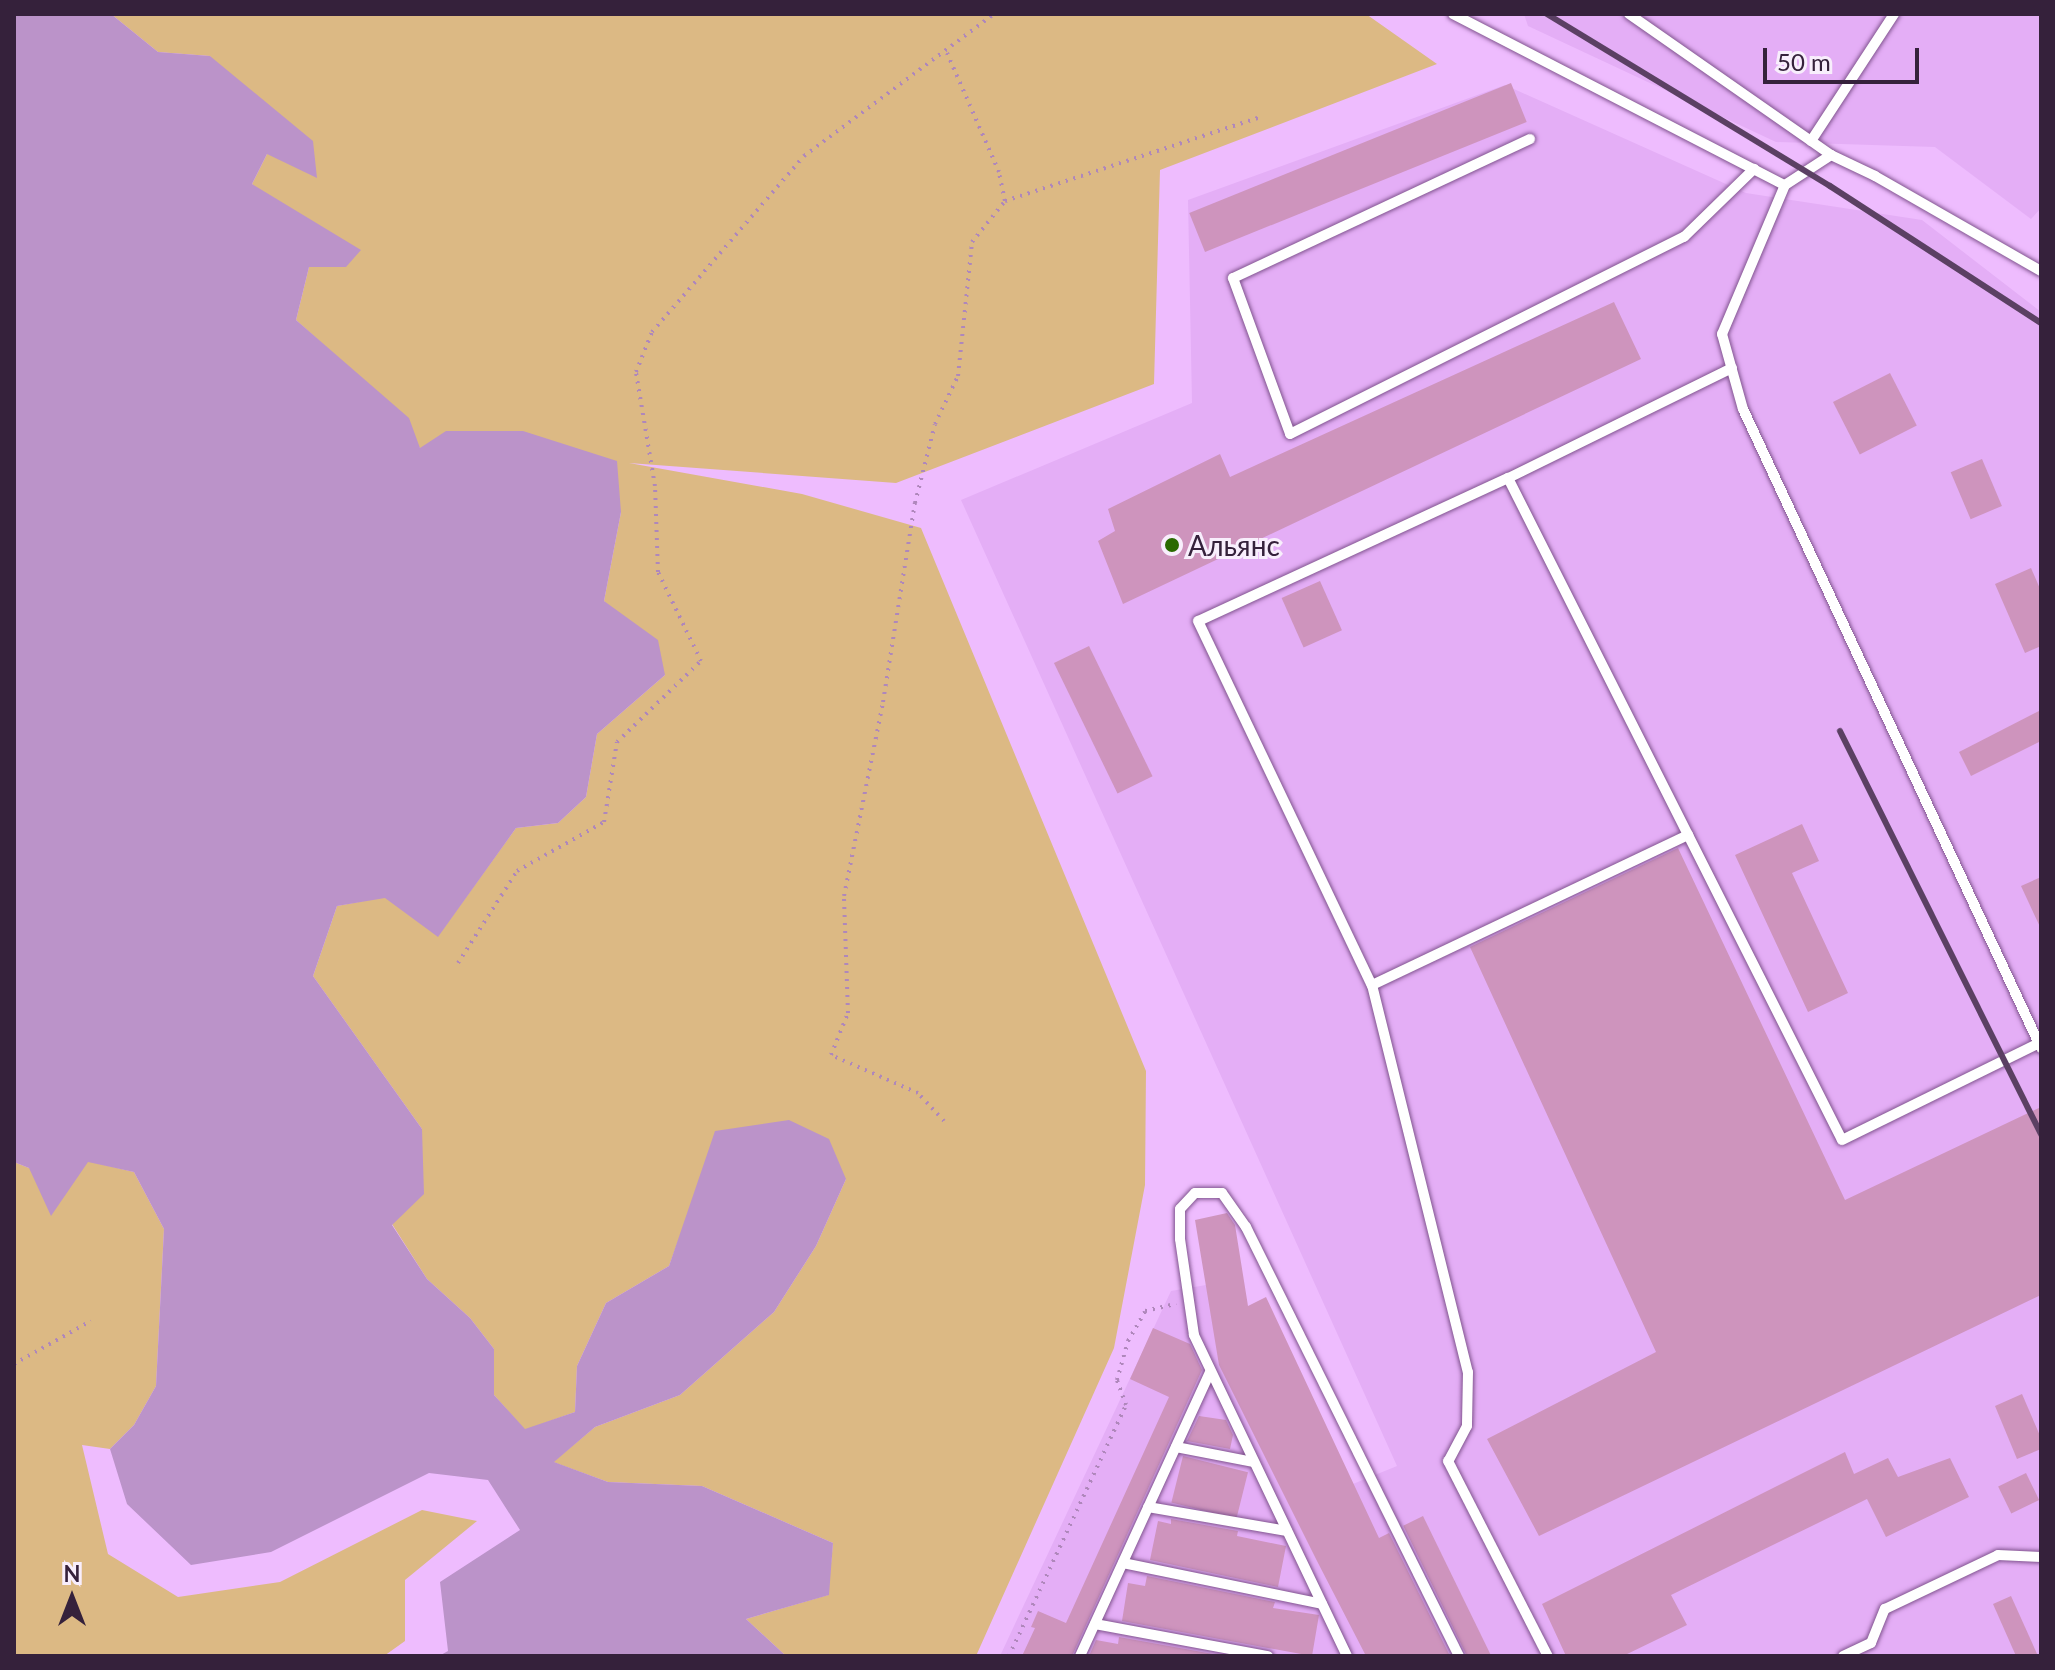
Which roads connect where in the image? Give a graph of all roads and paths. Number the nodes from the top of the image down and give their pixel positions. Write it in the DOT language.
graph roads {
  1 [pos="994,14"];
  2 [pos="1453,14"];
  3 [pos="1629,14"];
  4 [pos="1894,14"];
  5 [pos="947,52"];
  6 [pos="1261,117"];
  7 [pos="1530,139"];
  8 [pos="1811,141"];
  9 [pos="1831,155"];
  10 [pos="1754,169"];
  11 [pos="1785,185"];
  12 [pos="1005,201"];
  13 [pos="2041,271"];
  14 [pos="1732,368"];
  15 [pos="1508,478"];
  16 [pos="1688,835"];
  17 [pos="458,963"];
  18 [pos="1372,985"];
  19 [pos="2040,1045"];
  20 [pos="944,1121"];
  21 [pos="1189,1301"];
  22 [pos="91,1321"];
  23 [pos="14,1364"];
  24 [pos="1210,1372"];
  25 [pos="1176,1447"];
  26 [pos="1253,1462"];
  27 [pos="1148,1507"];
  28 [pos="1287,1531"];
  29 [pos="2041,1557"];
  30 [pos="1123,1563"];
  31 [pos="1322,1604"];
  32 [pos="1095,1624"];
  33 [pos="1009,1656"];
  34 [pos="1080,1656"];
  35 [pos="1268,1656"];
  36 [pos="1347,1656"];
  37 [pos="1459,1656"];
  38 [pos="1548,1656"];
  39 [pos="1843,1656"];
  1 -- 5 [label="path"];
  2 -- 10 [label="lane"];
  3 -- 8 [label="lane"];
  4 -- 8 [label="lane"];
  5 -- 12 [label="path"];
  5 -- 17 [label="path"];
  6 -- 12 [label="path"];
  7 -- 10 [label="lane"];
  8 -- 9 [label="lane"];
  9 -- 11 [label="lane"];
  9 -- 13 [label="lane"];
  10 -- 11 [label="lane"];
  11 -- 14 [label="lane"];
  12 -- 20 [label="path"];
  14 -- 15 [label="lane"];
  14 -- 19 [label="lane"];
  15 -- 16 [label="lane"];
  15 -- 18 [label="lane"];
  16 -- 18 [label="lane"];
  16 -- 19 [label="lane"];
  18 -- 38 [label="lane"];
  21 -- 24 [label="lane"];
  21 -- 33 [label="path"];
  21 -- 37 [label="lane"];
  22 -- 23 [label="path"];
  24 -- 25 [label="lane"];
  24 -- 26 [label="lane"];
  25 -- 26 [label="lane"];
  25 -- 27 [label="lane"];
  26 -- 28 [label="lane"];
  27 -- 28 [label="lane"];
  27 -- 30 [label="lane"];
  28 -- 31 [label="lane"];
  29 -- 39 [label="lane"];
  30 -- 31 [label="lane"];
  30 -- 32 [label="lane"];
  31 -- 36 [label="lane"];
  32 -- 34 [label="lane"];
  32 -- 35 [label="lane"];
}
